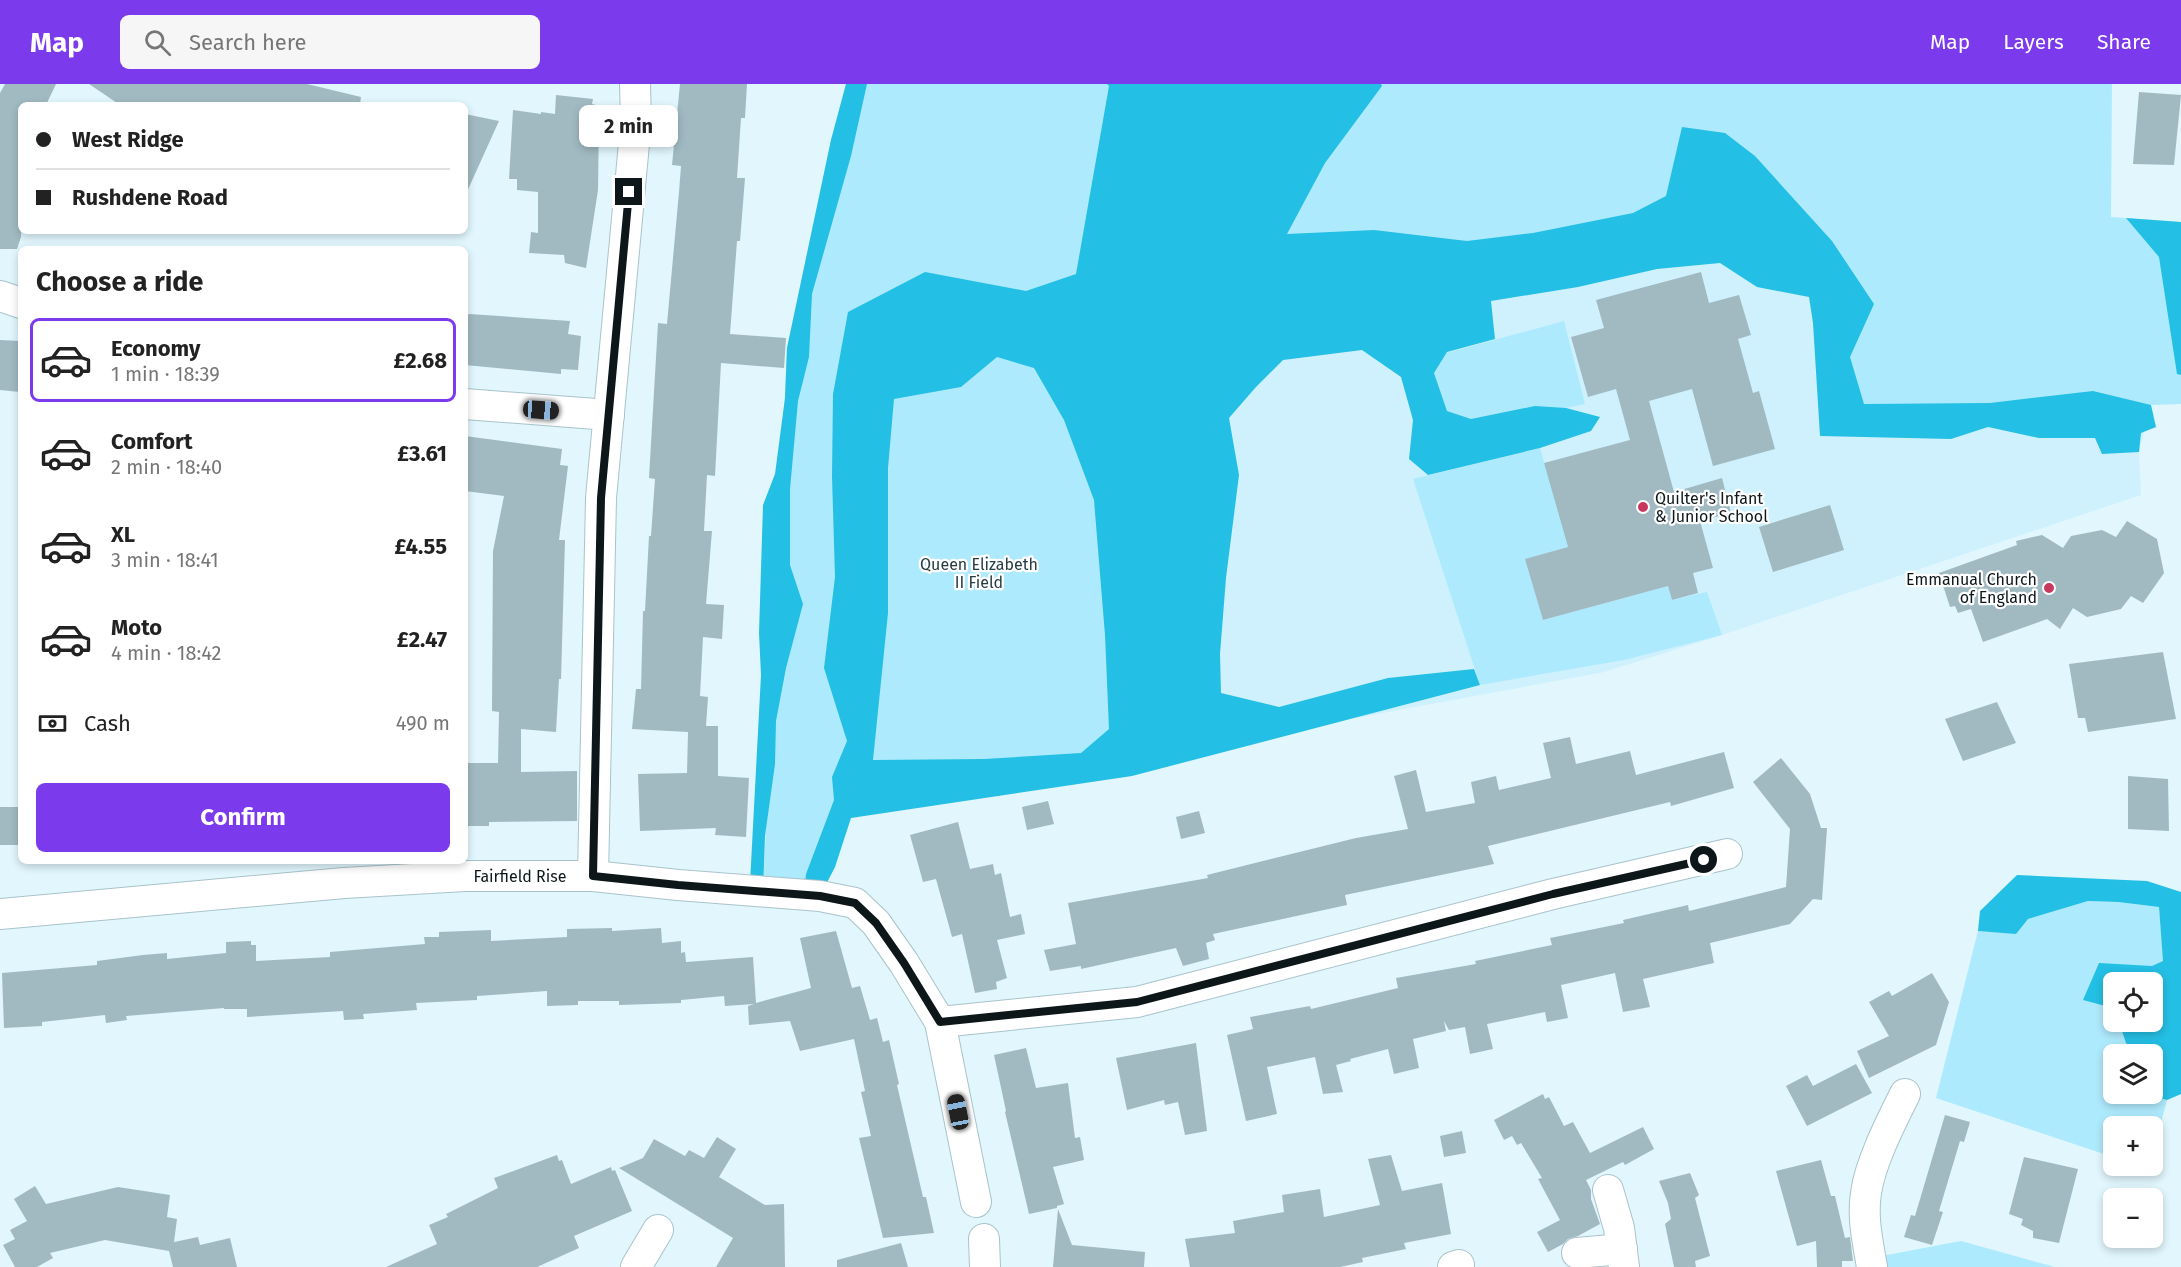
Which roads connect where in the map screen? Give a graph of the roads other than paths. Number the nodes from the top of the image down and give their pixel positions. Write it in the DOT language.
graph roads {
  1 [pos="635,84"];
  2 [pos="0,296"];
  3 [pos="18,302"];
  4 [pos="468,404"];
  5 [pos="609,415"];
  6 [pos="1727,854"];
  7 [pos="593,876"];
  8 [pos="0,914"];
  9 [pos="940,1022"];
  10 [pos="1905,1094"];
  11 [pos="1608,1190"];
  12 [pos="976,1202"];
  13 [pos="658,1230"];
  14 [pos="1577,1253"];
  15 [pos="1623,1258"];
  16 [pos="636,1267"];
  17 [pos="1872,1267"];
  1 -- 5 [label="street"];
  2 -- 3 [label="street"];
  4 -- 5 [label="street"];
  5 -- 7 [label="street"];
  6 -- 9 [label="street"];
  7 -- 8 [label="street, Fairfield Rise"];
  7 -- 9 [label="street, Fairfield Rise"];
  9 -- 12 [label="street, Fairfield Rise"];
  10 -- 17 [label="street"];
  11 -- 15 [label="street"];
  13 -- 16 [label="street"];
  14 -- 15 [label="street"];
}
